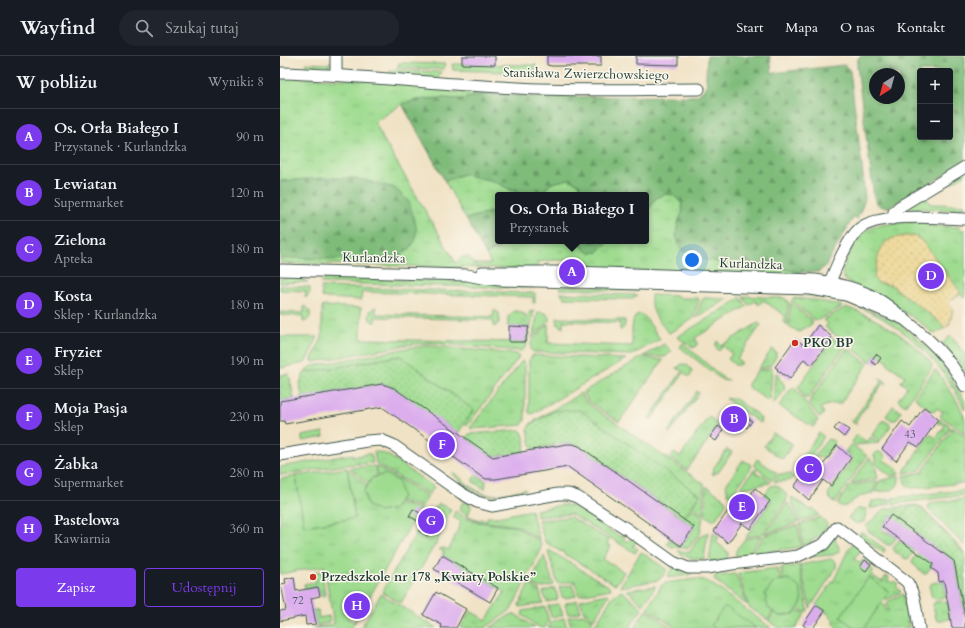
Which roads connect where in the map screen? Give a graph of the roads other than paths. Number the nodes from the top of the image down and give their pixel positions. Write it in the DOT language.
graph roads {
  1 [pos="336,56"];
  2 [pos="280,73"];
  3 [pos="336,75"];
  4 [pos="699,89"];
  5 [pos="965,167"];
  6 [pos="892,219"];
  7 [pos="965,219"];
  8 [pos="280,270"];
  9 [pos="828,287"];
  10 [pos="965,386"];
  11 [pos="280,455"];
  12 [pos="919,628"];
  1 -- 3 [label="street"];
  2 -- 3 [label="street, Stanisława Zwierzchowskiego"];
  3 -- 4 [label="street, Stanisława Zwierzchowskiego"];
  5 -- 6 [label="street"];
  6 -- 7 [label="street"];
  6 -- 9 [label="street"];
  8 -- 9 [label="street, Kurlandzka"];
  9 -- 10 [label="street, Kurlandzka"];
  11 -- 12 [label="street"];
}
